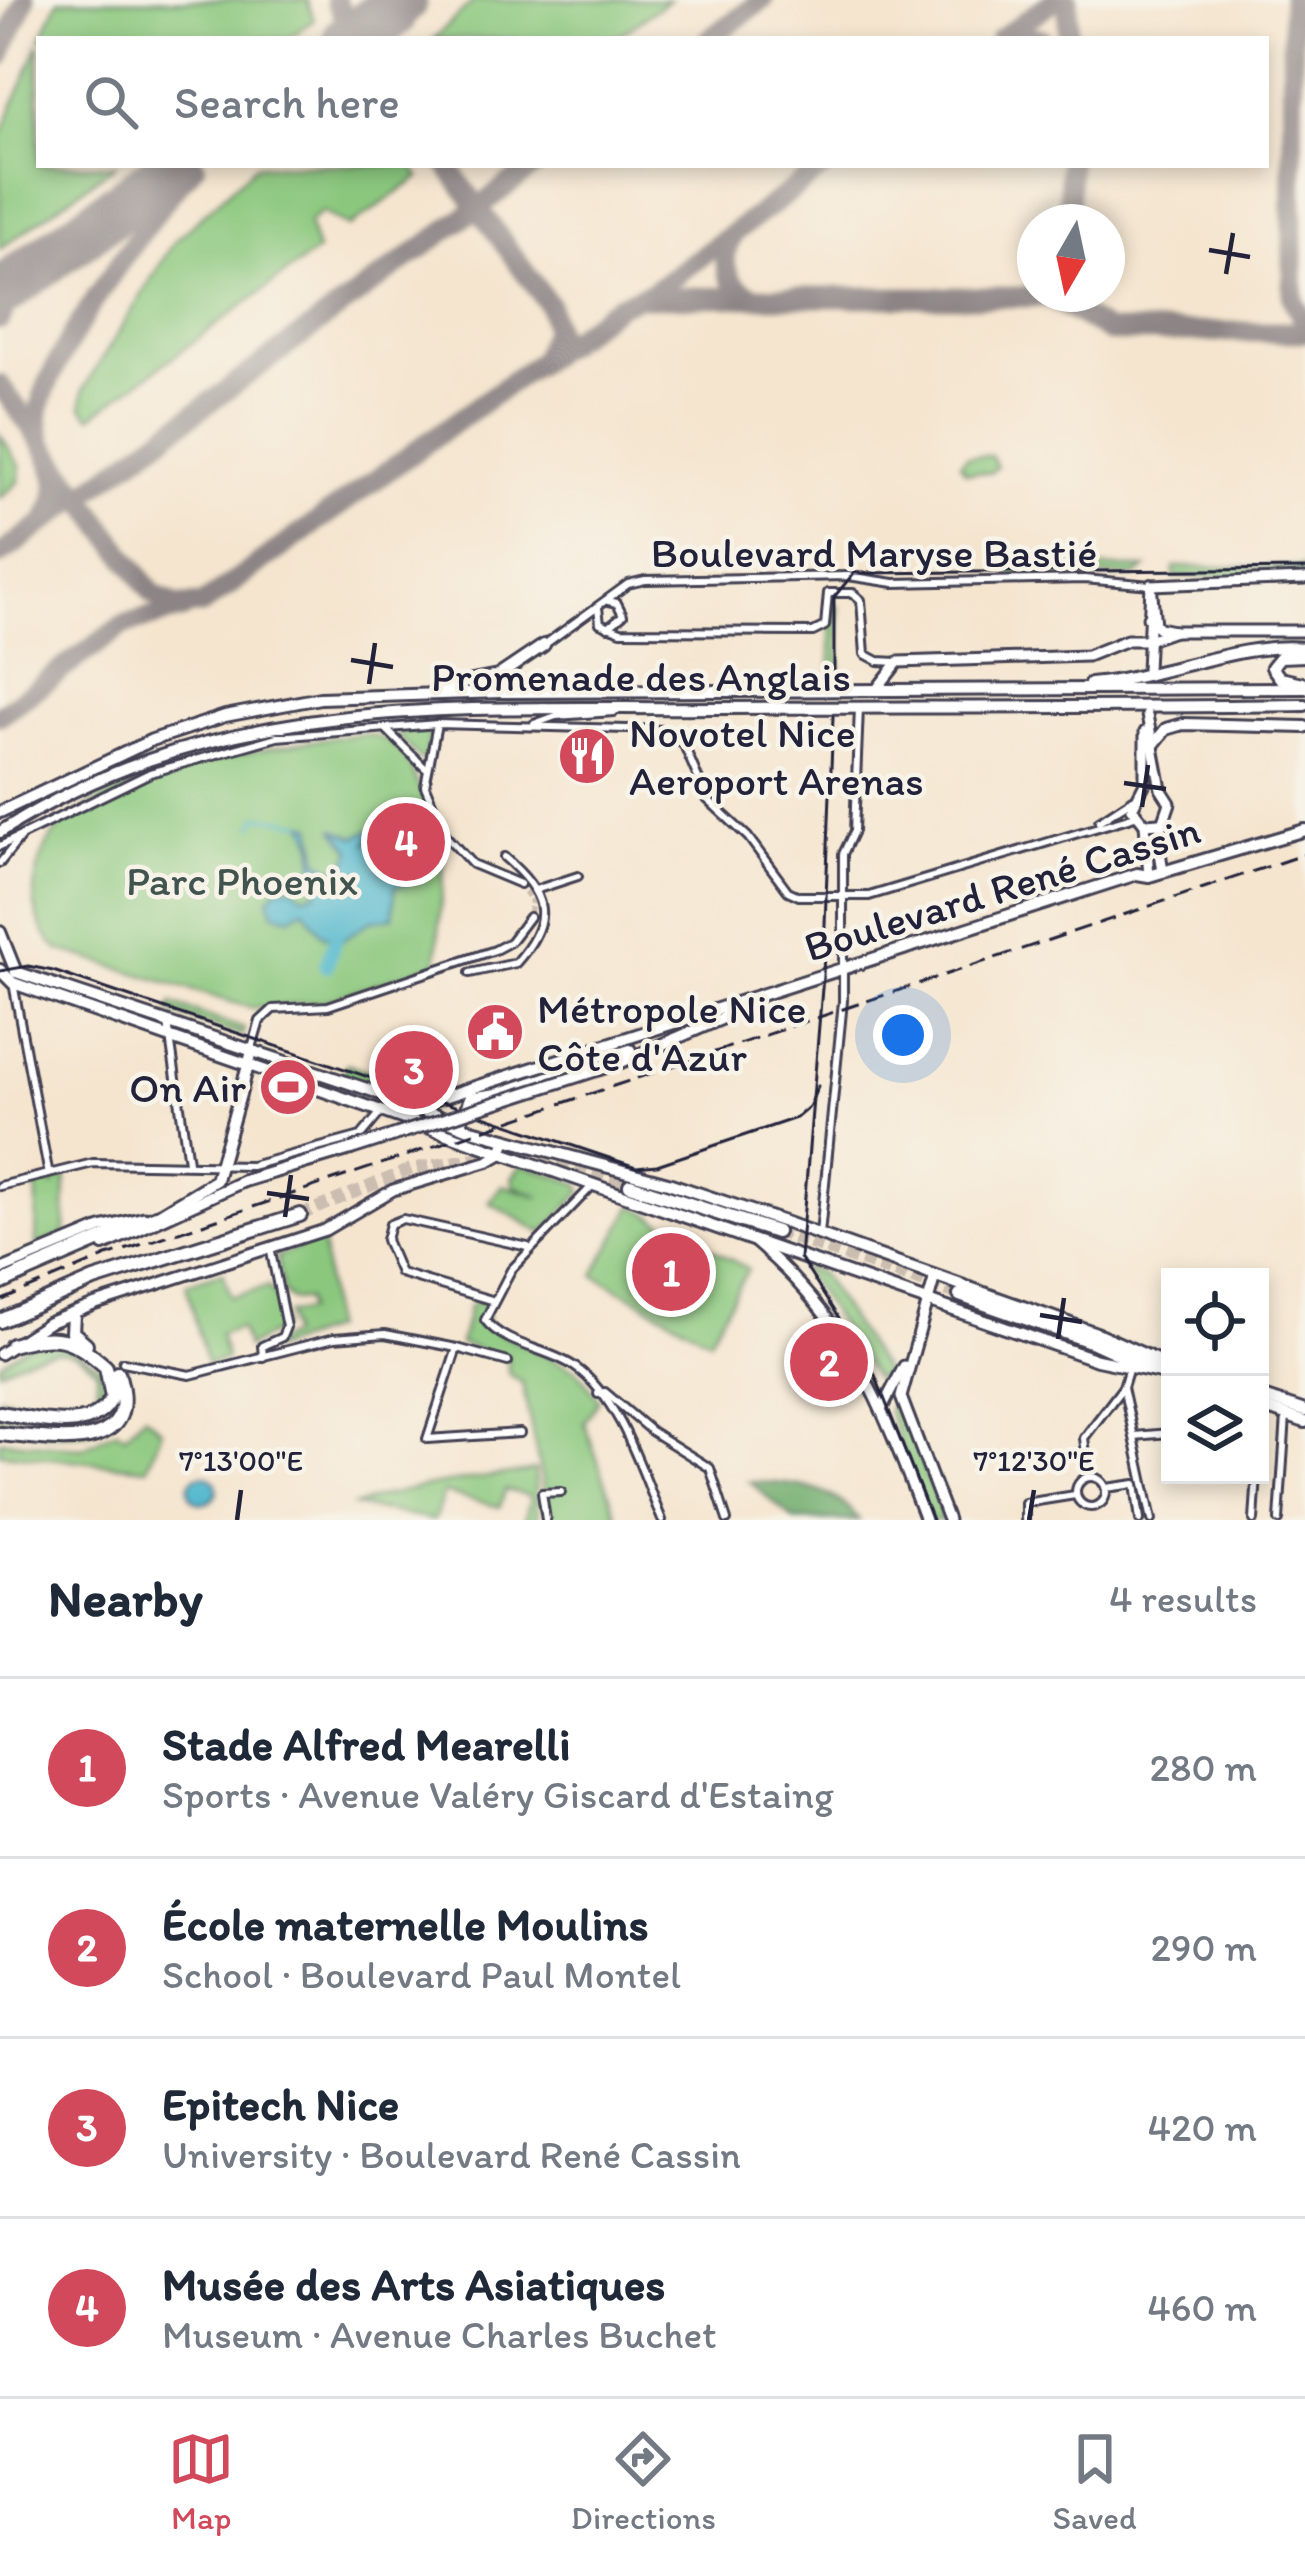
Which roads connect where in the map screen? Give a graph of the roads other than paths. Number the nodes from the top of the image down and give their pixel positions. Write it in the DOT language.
graph roads {
  1 [pos="1305,579"];
  2 [pos="1151,586"];
  3 [pos="601,604"];
  4 [pos="1151,621"];
  5 [pos="580,622"];
  6 [pos="606,626"];
  7 [pos="1305,631"];
  8 [pos="1174,632"];
  9 [pos="1146,640"];
  10 [pos="544,645"];
  11 [pos="1305,652"];
  12 [pos="898,662"];
  13 [pos="1148,670"];
  14 [pos="1305,686"];
  15 [pos="1045,689"];
  16 [pos="876,690"];
  17 [pos="372,694"];
  18 [pos="806,708"];
  19 [pos="1305,708"];
  20 [pos="622,709"];
  21 [pos="859,716"];
  22 [pos="437,724"];
  23 [pos="383,725"];
  24 [pos="530,726"];
  25 [pos="1305,727"];
  26 [pos="1153,746"];
  27 [pos="424,768"];
  28 [pos="1144,789"];
  29 [pos="1161,789"];
  30 [pos="1134,799"];
  31 [pos="0,813"];
  32 [pos="1140,820"];
  33 [pos="1160,823"];
  34 [pos="1090,826"];
  35 [pos="1305,830"];
  36 [pos="0,832"];
  37 [pos="26,834"];
  38 [pos="0,846"];
  39 [pos="504,857"];
  40 [pos="0,863"];
  41 [pos="1163,872"];
  42 [pos="578,876"];
  43 [pos="1149,876"];
  44 [pos="520,884"];
  45 [pos="535,890"];
  46 [pos="842,897"];
  47 [pos="530,917"];
  48 [pos="0,932"];
  49 [pos="0,968"];
  50 [pos="843,970"];
  51 [pos="470,973"];
  52 [pos="10,980"];
  53 [pos="744,1001"];
  54 [pos="170,1029"];
  55 [pos="630,1050"];
  56 [pos="250,1056"];
  57 [pos="376,1092"];
  58 [pos="384,1108"];
  59 [pos="472,1130"];
  60 [pos="506,1141"];
  61 [pos="501,1154"];
  62 [pos="188,1162"];
  63 [pos="224,1162"];
  64 [pos="601,1168"];
  65 [pos="48,1170"];
  66 [pos="596,1182"];
  67 [pos="630,1185"];
  68 [pos="0,1186"];
  69 [pos="300,1215"];
  70 [pos="156,1216"];
  71 [pos="776,1232"];
  72 [pos="820,1235"];
  73 [pos="750,1238"];
  74 [pos="101,1246"];
  75 [pos="269,1247"];
  76 [pos="529,1248"];
  77 [pos="0,1270"];
  78 [pos="19,1275"];
  79 [pos="935,1276"];
  80 [pos="0,1284"];
  81 [pos="960,1295"];
  82 [pos="490,1300"];
  83 [pos="926,1302"];
  84 [pos="0,1321"];
  85 [pos="67,1321"];
  86 [pos="457,1348"];
  87 [pos="6,1350"];
  88 [pos="262,1357"];
  89 [pos="910,1357"];
  90 [pos="124,1362"];
  91 [pos="508,1362"];
  92 [pos="1161,1362"];
  93 [pos="1129,1367"];
  94 [pos="1155,1370"];
  95 [pos="1161,1372"];
  96 [pos="1123,1387"];
  97 [pos="598,1394"];
  98 [pos="1269,1399"];
  99 [pos="881,1408"];
  100 [pos="1269,1409"];
  101 [pos="1305,1411"];
  102 [pos="0,1413"];
  103 [pos="1287,1416"];
  104 [pos="1305,1422"];
  105 [pos="520,1433"];
  106 [pos="0,1434"];
  107 [pos="1161,1434"];
  108 [pos="1134,1436"];
  109 [pos="1089,1477"];
  110 [pos="1256,1484"];
  111 [pos="1106,1488"];
  112 [pos="561,1492"];
  113 [pos="1076,1495"];
  114 [pos="546,1520"];
  115 [pos="662,1520"];
  116 [pos="728,1520"];
  117 [pos="925,1520"];
  118 [pos="948,1520"];
  119 [pos="1025,1520"];
  120 [pos="1140,1520"];
  121 [pos="1152,1520"];
  122 [pos="1253,1520"];
  123 [pos="1279,1520"];
  1 -- 2 [label="main road"];
  2 -- 3 [label="street, Boulevard Maryse Bastié"];
  2 -- 4 [label="main road"];
  3 -- 5 [label="street, Boulevard Maryse Bastié"];
  3 -- 6 [label="street"];
  3 -- 6 [label="street"];
  4 -- 8 [label="main road"];
  4 -- 9 [label="main road"];
  5 -- 6 [label="street"];
  5 -- 10 [label="street, Boulevard Maryse Bastié"];
  6 -- 12 [label="street"];
  7 -- 8 [label="main road"];
  8 -- 9 [label="main road"];
  9 -- 12 [label="main road"];
  9 -- 13 [label="main road"];
  10 -- 17 [label="main road"];
  11 -- 14 [label="main road"];
  11 -- 15 [label="main road"];
  12 -- 16 [label="main road"];
  14 -- 15 [label="main road"];
  15 -- 16 [label="main road"];
  16 -- 17 [label="main road"];
  16 -- 18 [label="main road"];
  17 -- 31 [label="main road"];
  18 -- 20 [label="main road, Promenade des Anglais"];
  18 -- 21 [label="main road, Promenade des Anglais"];
  19 -- 21 [label="main road, Promenade des Anglais"];
  20 -- 24 [label="street"];
  20 -- 36 [label="main road, Promenade des Anglais"];
  21 -- 46 [label="street"];
  22 -- 23 [label="street"];
  22 -- 24 [label="street"];
  22 -- 27 [label="street"];
  23 -- 27 [label="street"];
  23 -- 37 [label="street"];
  24 -- 46 [label="street"];
  25 -- 26 [label="main road"];
  26 -- 28 [label="main road"];
  26 -- 29 [label="main road"];
  27 -- 44 [label="street"];
  28 -- 29 [label="main road"];
  28 -- 30 [label="main road"];
  29 -- 33 [label="main road"];
  30 -- 32 [label="main road"];
  30 -- 34 [label="street"];
  32 -- 33 [label="main road"];
  32 -- 34 [label="street"];
  32 -- 43 [label="main road"];
  33 -- 41 [label="main road"];
  34 -- 46 [label="street"];
  35 -- 41 [label="main road, Boulevard René Cassin"];
  37 -- 38 [label="street"];
  37 -- 40 [label="street"];
  39 -- 45 [label="street"];
  41 -- 43 [label="main road, Boulevard René Cassin"];
  42 -- 45 [label="street"];
  43 -- 50 [label="main road, Boulevard René Cassin"];
  45 -- 51 [label="street"];
  46 -- 50 [label="street"];
  47 -- 56 [label="street"];
  48 -- 52 [label="main road"];
  49 -- 52 [label="main road"];
  50 -- 53 [label="main road, Boulevard René Cassin"];
  50 -- 72 [label="street"];
  52 -- 54 [label="main road, Boulevard René Cassin"];
  52 -- 65 [label="street"];
  53 -- 57 [label="main road, Boulevard René Cassin"];
  53 -- 74 [label="main road, bridge"];
  54 -- 56 [label="main road, Boulevard René Cassin"];
  54 -- 62 [label="street"];
  55 -- 59 [label="main road"];
  56 -- 57 [label="main road, Boulevard René Cassin"];
  56 -- 58 [label="main road, Boulevard René Cassin"];
  56 -- 63 [label="main road"];
  57 -- 59 [label="main road, Boulevard René Cassin"];
  58 -- 61 [label="main road, Boulevard René Cassin"];
  58 -- 63 [label="street"];
  59 -- 60 [label="main road, Boulevard René Cassin"];
  60 -- 61 [label="main road"];
  60 -- 64 [label="main road, Boulevard René Cassin"];
  61 -- 66 [label="main road, Boulevard René Cassin"];
  61 -- 75 [label="main road"];
  62 -- 63 [label="street"];
  62 -- 65 [label="street"];
  63 -- 70 [label="main road"];
  64 -- 66 [label="main road"];
  64 -- 72 [label="main road, Boulevard René Cassin"];
  65 -- 68 [label="street"];
  66 -- 73 [label="main road, Boulevard René Cassin"];
  66 -- 76 [label="street"];
  67 -- 71 [label="highway"];
  69 -- 84 [label="highway"];
  70 -- 77 [label="main road"];
  70 -- 78 [label="highway"];
  72 -- 79 [label="main road, Boulevard René Cassin"];
  73 -- 83 [label="main road, Boulevard René Cassin"];
  73 -- 99 [label="main road"];
  74 -- 78 [label="highway"];
  75 -- 85 [label="main road"];
  75 -- 88 [label="street"];
  76 -- 82 [label="street"];
  76 -- 82 [label="street"];
  78 -- 80 [label="highway"];
  79 -- 83 [label="main road"];
  79 -- 92 [label="main road, Boulevard René Cassin"];
  81 -- 94 [label="highway"];
  82 -- 97 [label="street"];
  83 -- 89 [label="main road"];
  83 -- 93 [label="main road, Boulevard René Cassin"];
  85 -- 87 [label="main road"];
  85 -- 106 [label="highway"];
  86 -- 88 [label="street"];
  86 -- 91 [label="street"];
  86 -- 105 [label="street"];
  87 -- 102 [label="highway"];
  88 -- 90 [label="street"];
  89 -- 99 [label="main road"];
  89 -- 118 [label="main road"];
  93 -- 94 [label="main road, Boulevard René Cassin"];
  93 -- 96 [label="street"];
  94 -- 95 [label="main road, Boulevard René Cassin"];
  96 -- 108 [label="street"];
  96 -- 109 [label="street"];
  97 -- 115 [label="street"];
  97 -- 116 [label="street"];
  98 -- 101 [label="main road"];
  99 -- 117 [label="main road"];
  100 -- 103 [label="main road"];
  103 -- 104 [label="main road"];
  103 -- 123 [label="street"];
  107 -- 108 [label="street"];
  108 -- 121 [label="street"];
  109 -- 111 [label="street"];
  109 -- 113 [label="street"];
  110 -- 122 [label="street"];
  111 -- 113 [label="street"];
  111 -- 120 [label="street"];
  112 -- 114 [label="street"];
  113 -- 119 [label="street"];
}
